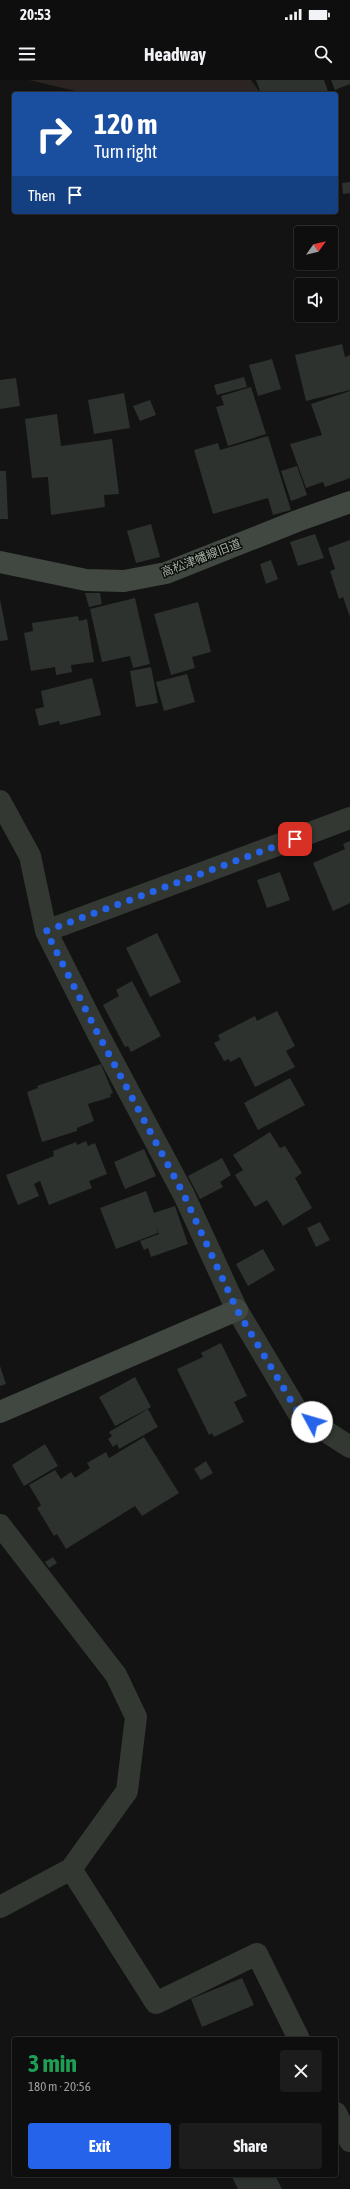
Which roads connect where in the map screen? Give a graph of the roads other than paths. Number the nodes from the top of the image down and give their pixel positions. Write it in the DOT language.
graph roads {
  1 [pos="350,502"];
  2 [pos="0,562"];
  3 [pos="0,801"];
  4 [pos="350,818"];
  5 [pos="46,931"];
  6 [pos="237,1310"];
  7 [pos="0,1412"];
  8 [pos="350,1448"];
  9 [pos="0,1525"];
  10 [pos="71,1869"];
  11 [pos="0,1907"];
  12 [pos="298,2037"];
  13 [pos="338,2117"];
  14 [pos="350,2141"];
  1 -- 2 [label="street, 高松津幡線旧道"];
  3 -- 5 [label="street"];
  4 -- 5 [label="street"];
  5 -- 6 [label="street"];
  6 -- 7 [label="street"];
  6 -- 8 [label="street"];
  9 -- 10 [label="street"];
  10 -- 11 [label="street"];
  10 -- 12 [label="street"];
  13 -- 14 [label="street"];
}
